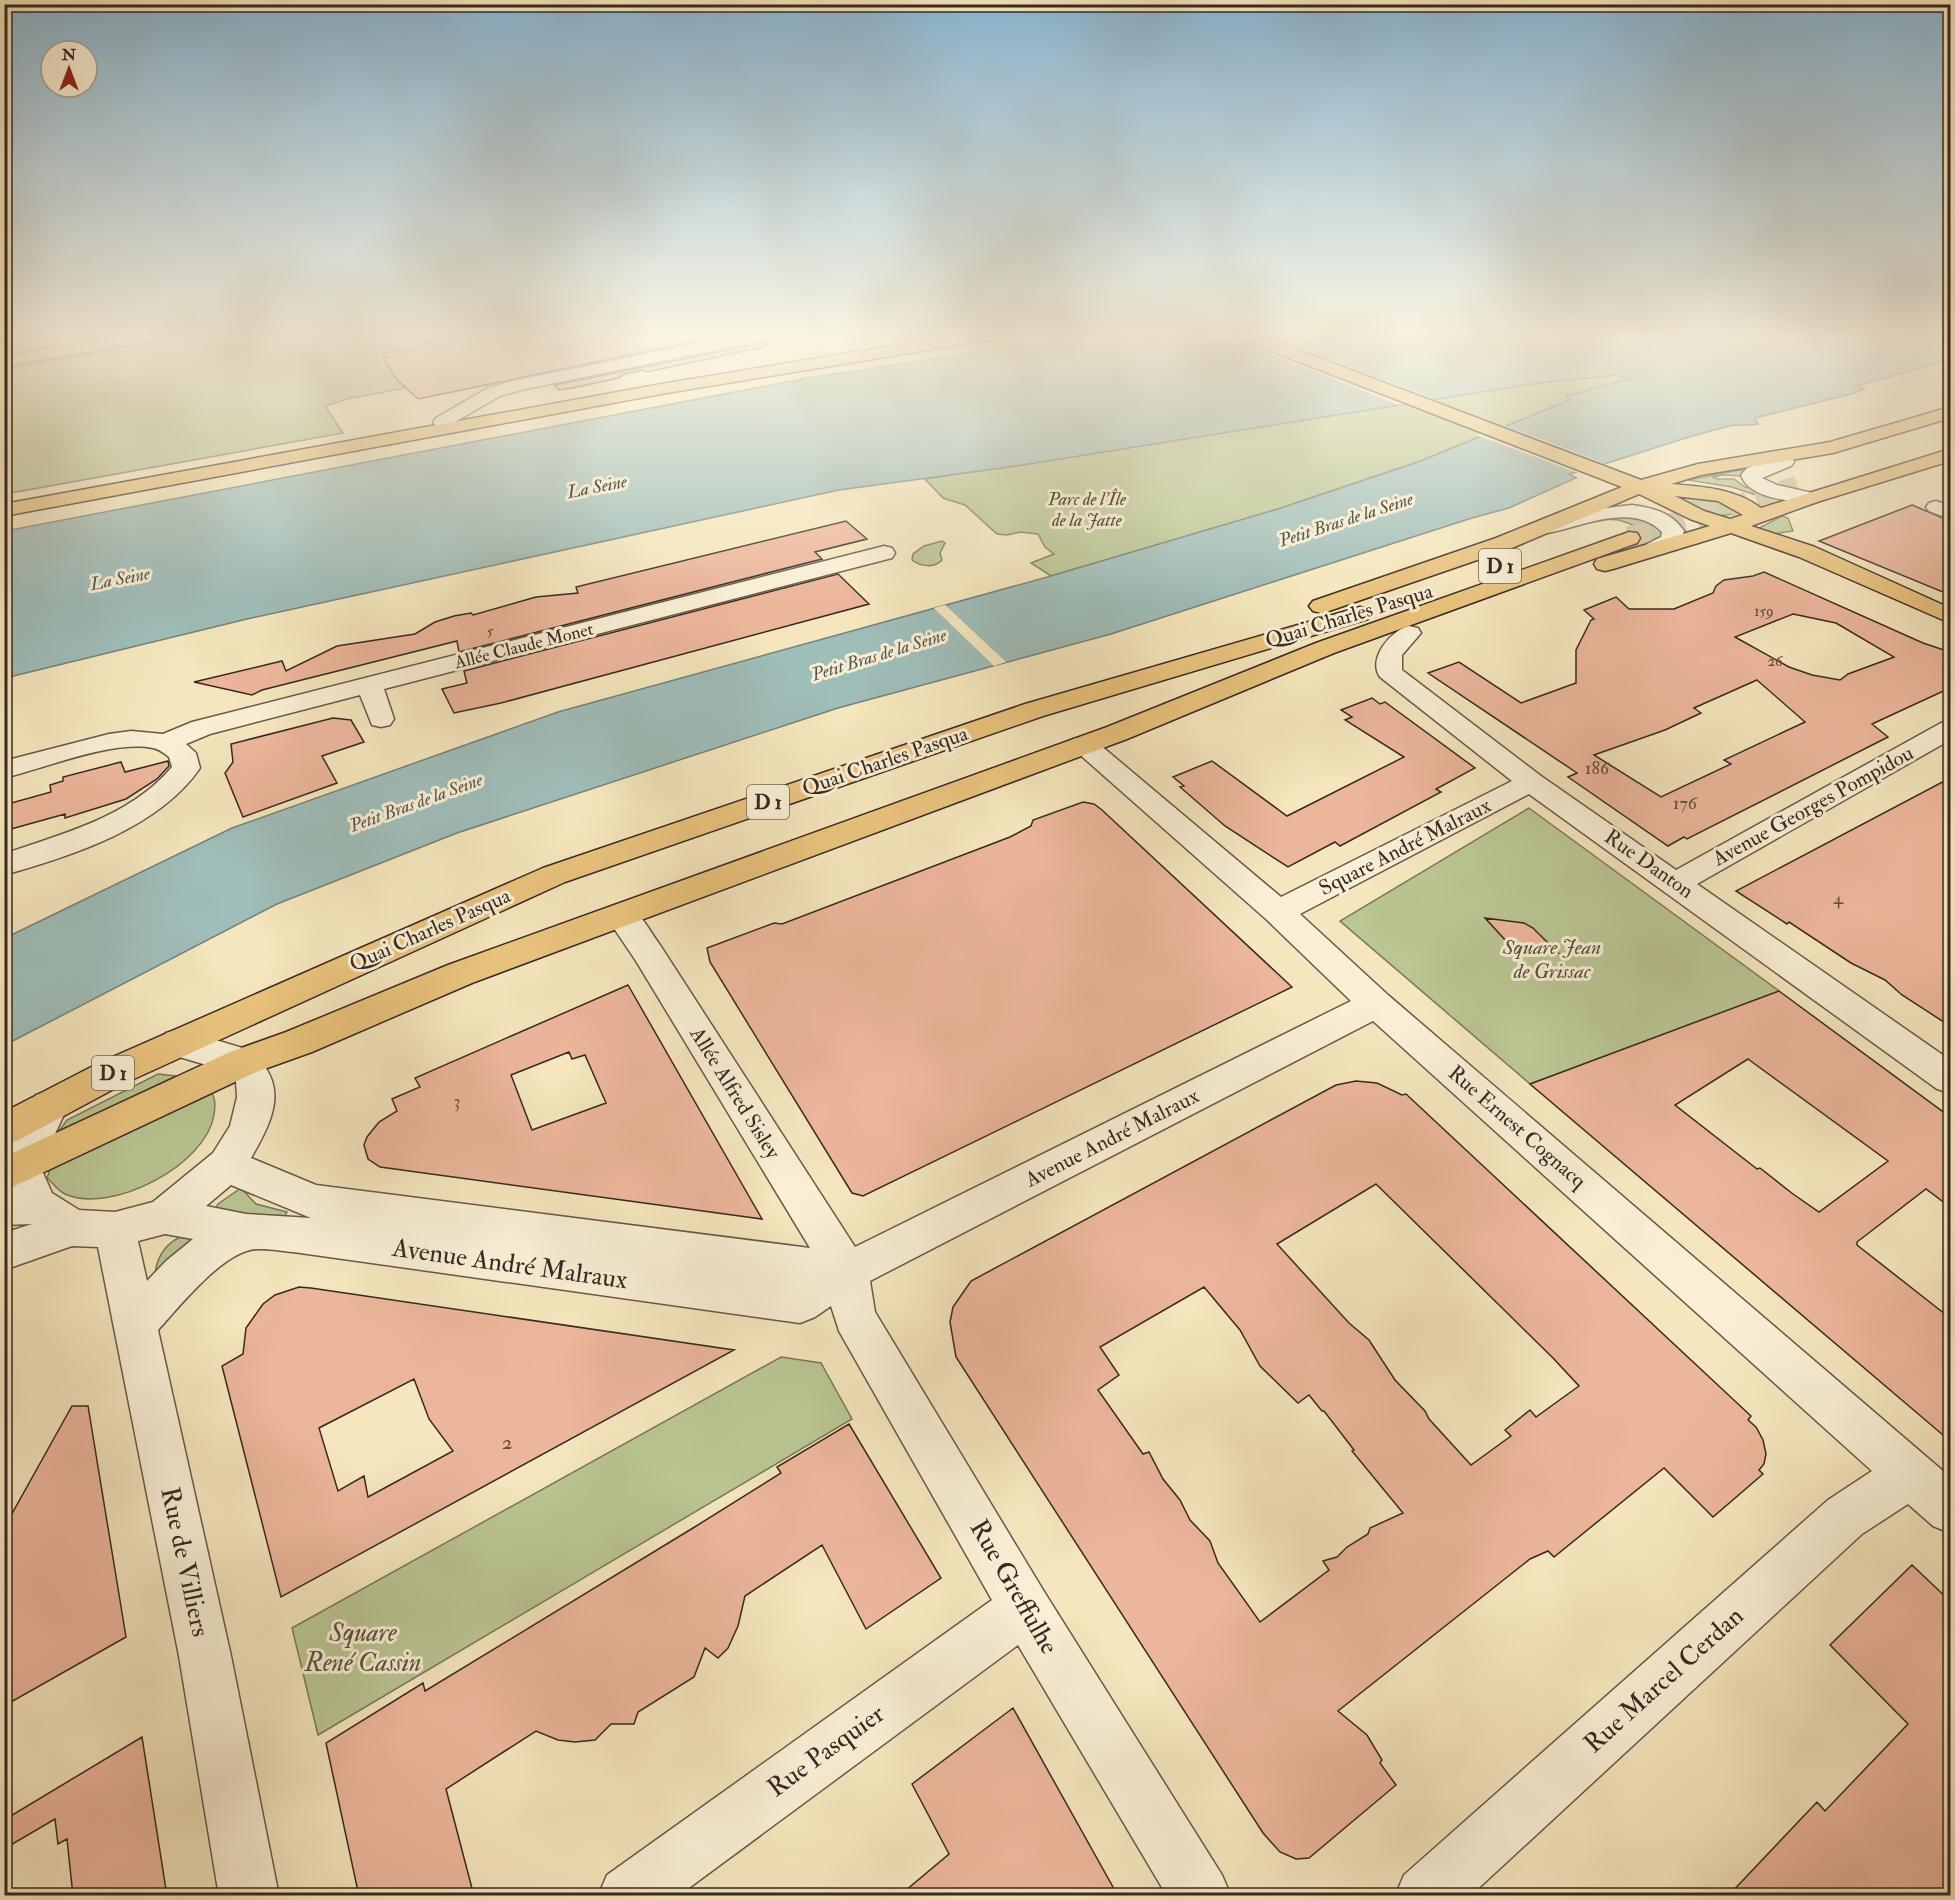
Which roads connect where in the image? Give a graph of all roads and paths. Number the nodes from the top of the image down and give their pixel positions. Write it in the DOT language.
graph roads {
  1 [pos="438,423"];
  2 [pos="474,423"];
  3 [pos="1473,423"];
  4 [pos="1914,423"];
  5 [pos="1950,426"];
  6 [pos="1950,439"];
  7 [pos="1950,455"];
  8 [pos="1783,456"];
  9 [pos="1778,476"];
  10 [pos="1631,483"];
  11 [pos="1803,491"];
  12 [pos="4,502"];
  13 [pos="4,510"];
  14 [pos="1758,516"];
  15 [pos="1548,527"];
  16 [pos="1728,527"];
  17 [pos="1634,542"];
  18 [pos="884,553"];
  19 [pos="1876,584"];
  20 [pos="1950,616"];
  21 [pos="1409,633"];
  22 [pos="1210,657"];
  23 [pos="1284,666"];
  24 [pos="370,685"];
  25 [pos="381,719"];
  26 [pos="1950,729"];
  27 [pos="165,743"];
  28 [pos="1083,745"];
  29 [pos="12,768"];
  30 [pos="1531,782"];
  31 [pos="18,860"];
  32 [pos="1676,883"];
  33 [pos="1278,912"];
  34 [pos="621,915"];
  35 [pos="1376,1004"];
  36 [pos="179,1043"];
  37 [pos="243,1062"];
  38 [pos="1950,1079"];
  39 [pos="49,1106"];
  40 [pos="4,1130"];
  41 [pos="227,1165"];
  42 [pos="12,1171"];
  43 [pos="21,1206"];
  44 [pos="165,1216"];
  45 [pos="93,1229"];
  46 [pos="246,1232"];
  47 [pos="4,1252"];
  48 [pos="847,1272"];
  49 [pos="135,1324"];
  50 [pos="1911,1473"];
  51 [pos="1950,1509"];
  52 [pos="1025,1608"];
  53 [pos="249,1896"];
  54 [pos="628,1896"];
  55 [pos="1201,1896"];
  56 [pos="1425,1896"];
  1 -- 12 [label="main road"];
  2 -- 13 [label="main road"];
  3 -- 10 [label="main road"];
  4 -- 8 [label="main road"];
  5 -- 9 [label="main road"];
  6 -- 11 [label="main road"];
  7 -- 11 [label="main road"];
  8 -- 10 [label="main road"];
  8 -- 11 [label="street"];
  10 -- 14 [label="main road"];
  10 -- 15 [label="main road"];
  10 -- 16 [label="main road"];
  11 -- 14 [label="main road"];
  14 -- 16 [label="main road"];
  15 -- 17 [label="street"];
  15 -- 22 [label="main road"];
  16 -- 17 [label="main road"];
  16 -- 19 [label="main road"];
  17 -- 19 [label="main road"];
  17 -- 21 [label="main road"];
  17 -- 22 [label="main road, Quai Charles Pasqua / D 1"];
  17 -- 23 [label="main road, Quai Charles Pasqua / D 1"];
  18 -- 24 [label="street, Allée Claude Monet"];
  19 -- 20 [label="main road"];
  21 -- 23 [label="main road"];
  21 -- 30 [label="street, Rue Danton"];
  22 -- 36 [label="main road, Quai Charles Pasqua / D 1"];
  23 -- 28 [label="main road, Quai Charles Pasqua / D 1"];
  24 -- 25 [label="street"];
  24 -- 27 [label="street, Allée Claude Monet"];
  26 -- 32 [label="street, Avenue Georges Pompidou"];
  27 -- 29 [label="street"];
  27 -- 31 [label="street"];
  28 -- 33 [label="street, Rue Ernest Cognacq"];
  28 -- 34 [label="main road, Quai Charles Pasqua / D 1"];
  30 -- 32 [label="street, Rue Danton"];
  30 -- 33 [label="street, Square André Malraux"];
  32 -- 38 [label="street, Rue Danton"];
  33 -- 35 [label="street, Rue Ernest Cognacq"];
  34 -- 37 [label="main road, Quai Charles Pasqua / D 1"];
  34 -- 48 [label="street, Allée Alfred Sisley"];
  35 -- 48 [label="street, Avenue André Malraux"];
  35 -- 50 [label="street, Rue Ernest Cognacq"];
  36 -- 37 [label="street"];
  36 -- 39 [label="main road, Quai Charles Pasqua / D 1"];
  37 -- 41 [label="street"];
  37 -- 42 [label="main road, Quai Charles Pasqua / D 1"];
  39 -- 40 [label="main road, D 1"];
  39 -- 42 [label="street"];
  41 -- 44 [label="street"];
  41 -- 48 [label="street, Avenue André Malraux"];
  42 -- 43 [label="street"];
  43 -- 45 [label="street"];
  44 -- 45 [label="street"];
  44 -- 46 [label="street, Avenue André Malraux"];
  45 -- 47 [label="street"];
  45 -- 49 [label="street, Rue de Villiers"];
  46 -- 48 [label="street, Avenue André Malraux"];
  46 -- 49 [label="street"];
  48 -- 52 [label="street, Rue Greffulhe"];
  49 -- 53 [label="street, Rue de Villiers"];
  50 -- 51 [label="street, Rue Ernest Cognacq"];
  50 -- 56 [label="street, Rue Marcel Cerdan"];
  52 -- 54 [label="street, Rue Pasquier"];
  52 -- 55 [label="street, Rue Greffulhe"];
}
